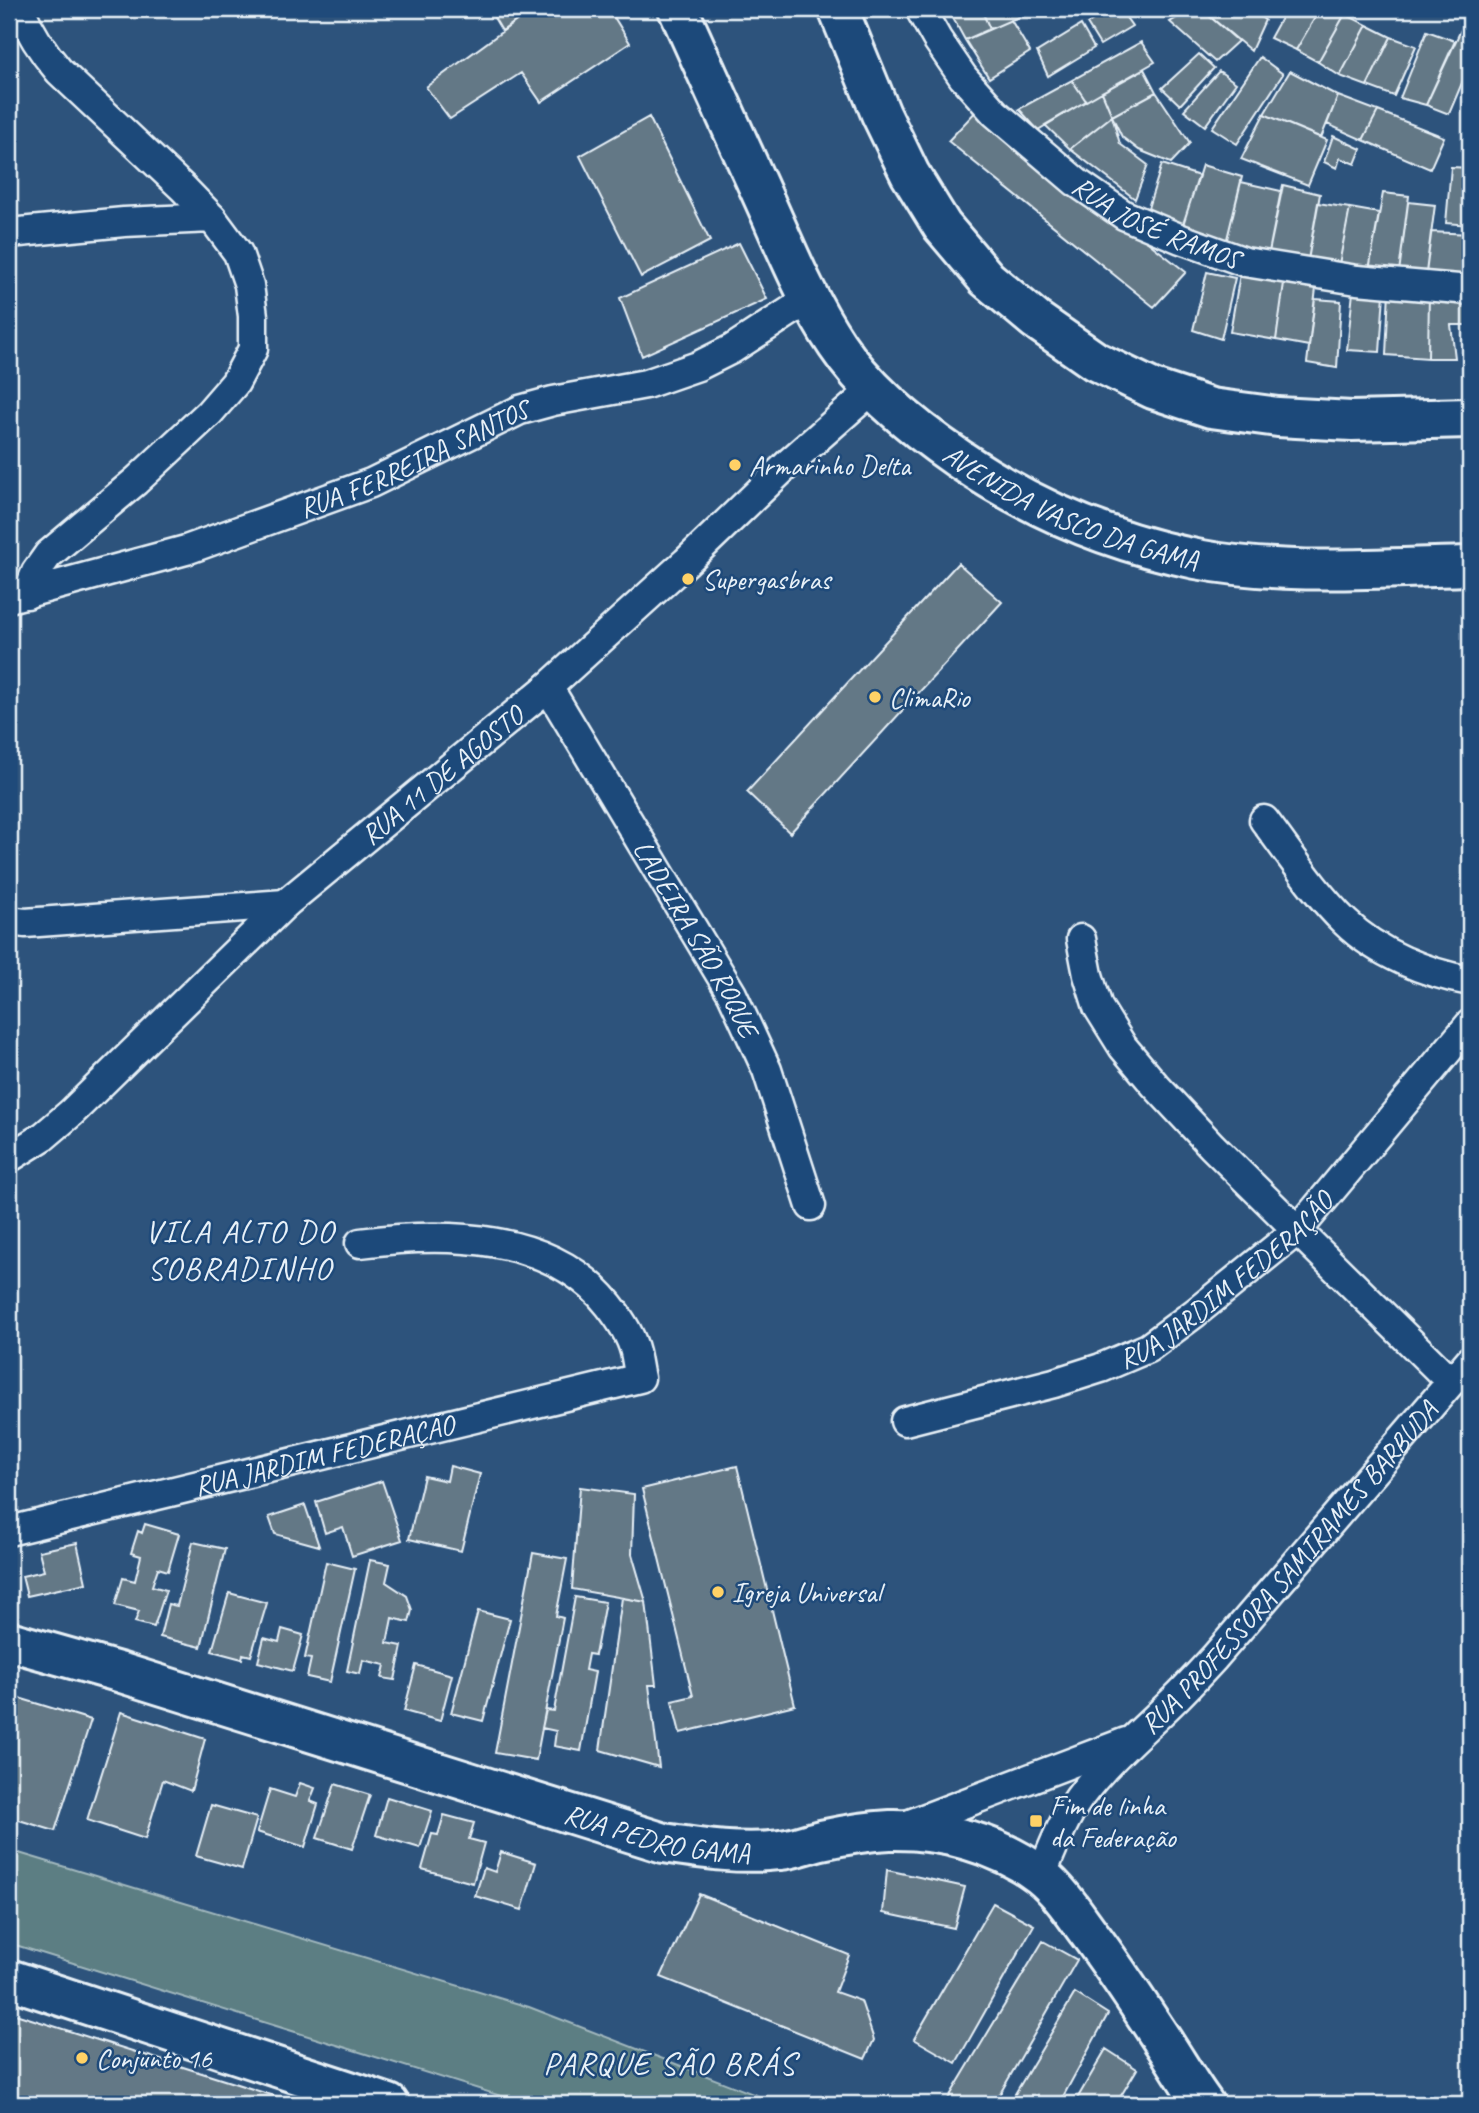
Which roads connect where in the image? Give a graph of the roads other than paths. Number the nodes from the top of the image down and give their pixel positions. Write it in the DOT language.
graph roads {
  1 [pos="20,9"];
  2 [pos="678,9"];
  3 [pos="838,9"];
  4 [pos="920,9"];
  5 [pos="212,218"];
  6 [pos="9,233"];
  7 [pos="1470,290"];
  8 [pos="809,299"];
  9 [pos="874,388"];
  10 [pos="1470,418"];
  11 [pos="1470,566"];
  12 [pos="18,596"];
  13 [pos="548,687"];
  14 [pos="1264,820"];
  15 [pos="285,904"];
  16 [pos="9,921"];
  17 [pos="1081,939"];
  18 [pos="1470,981"];
  19 [pos="1470,1024"];
  20 [pos="9,1158"];
  21 [pos="811,1206"];
  22 [pos="1298,1230"];
  23 [pos="360,1242"];
  24 [pos="1470,1360"];
  25 [pos="1451,1382"];
  26 [pos="905,1421"];
  27 [pos="9,1531"];
  28 [pos="9,1641"];
  29 [pos="1132,1740"];
  30 [pos="892,1830"];
  31 [pos="1041,1876"];
  32 [pos="9,1979"];
  33 [pos="389,2104"];
  34 [pos="1204,2104"];
  1 -- 5 [label="street"];
  2 -- 8 [label="main road, AVENIDA VASCO DA GAMA"];
  3 -- 10 [label="main road"];
  4 -- 7 [label="street, RUA JOSÉ RAMOS"];
  5 -- 6 [label="street"];
  5 -- 12 [label="street"];
  8 -- 9 [label="main road, AVENIDA VASCO DA GAMA"];
  8 -- 12 [label="street, RUA FERREIRA SANTOS"];
  9 -- 11 [label="main road, AVENIDA VASCO DA GAMA"];
  9 -- 13 [label="street, RUA 11 DE AGOSTO"];
  13 -- 15 [label="street, RUA 11 DE AGOSTO"];
  13 -- 21 [label="street, LADEIRA SÃO ROQUE"];
  14 -- 18 [label="street"];
  15 -- 16 [label="street"];
  15 -- 20 [label="street, RUA 11 DE AGOSTO"];
  17 -- 22 [label="street"];
  19 -- 22 [label="street, RUA JARDIM FEDERAÇÃO"];
  22 -- 25 [label="street"];
  22 -- 26 [label="street, RUA JARDIM FEDERAÇÃO"];
  23 -- 27 [label="street, RUA JARDIM FEDERAÇÃO"];
  24 -- 25 [label="street, RUA PROFESSORA SAMIRAMES BARBUDA"];
  25 -- 29 [label="street, RUA PROFESSORA SAMIRAMES BARBUDA"];
  28 -- 30 [label="main road, RUA PEDRO GAMA"];
  29 -- 30 [label="street, RUA PROFESSORA SAMIRAMES BARBUDA"];
  29 -- 31 [label="street, RUA PROFESSORA SAMIRAMES BARBUDA"];
  30 -- 31 [label="main road, RUA PEDRO GAMA"];
  31 -- 34 [label="main road, RUA PEDRO GAMA"];
  32 -- 33 [label="main road"];
}
